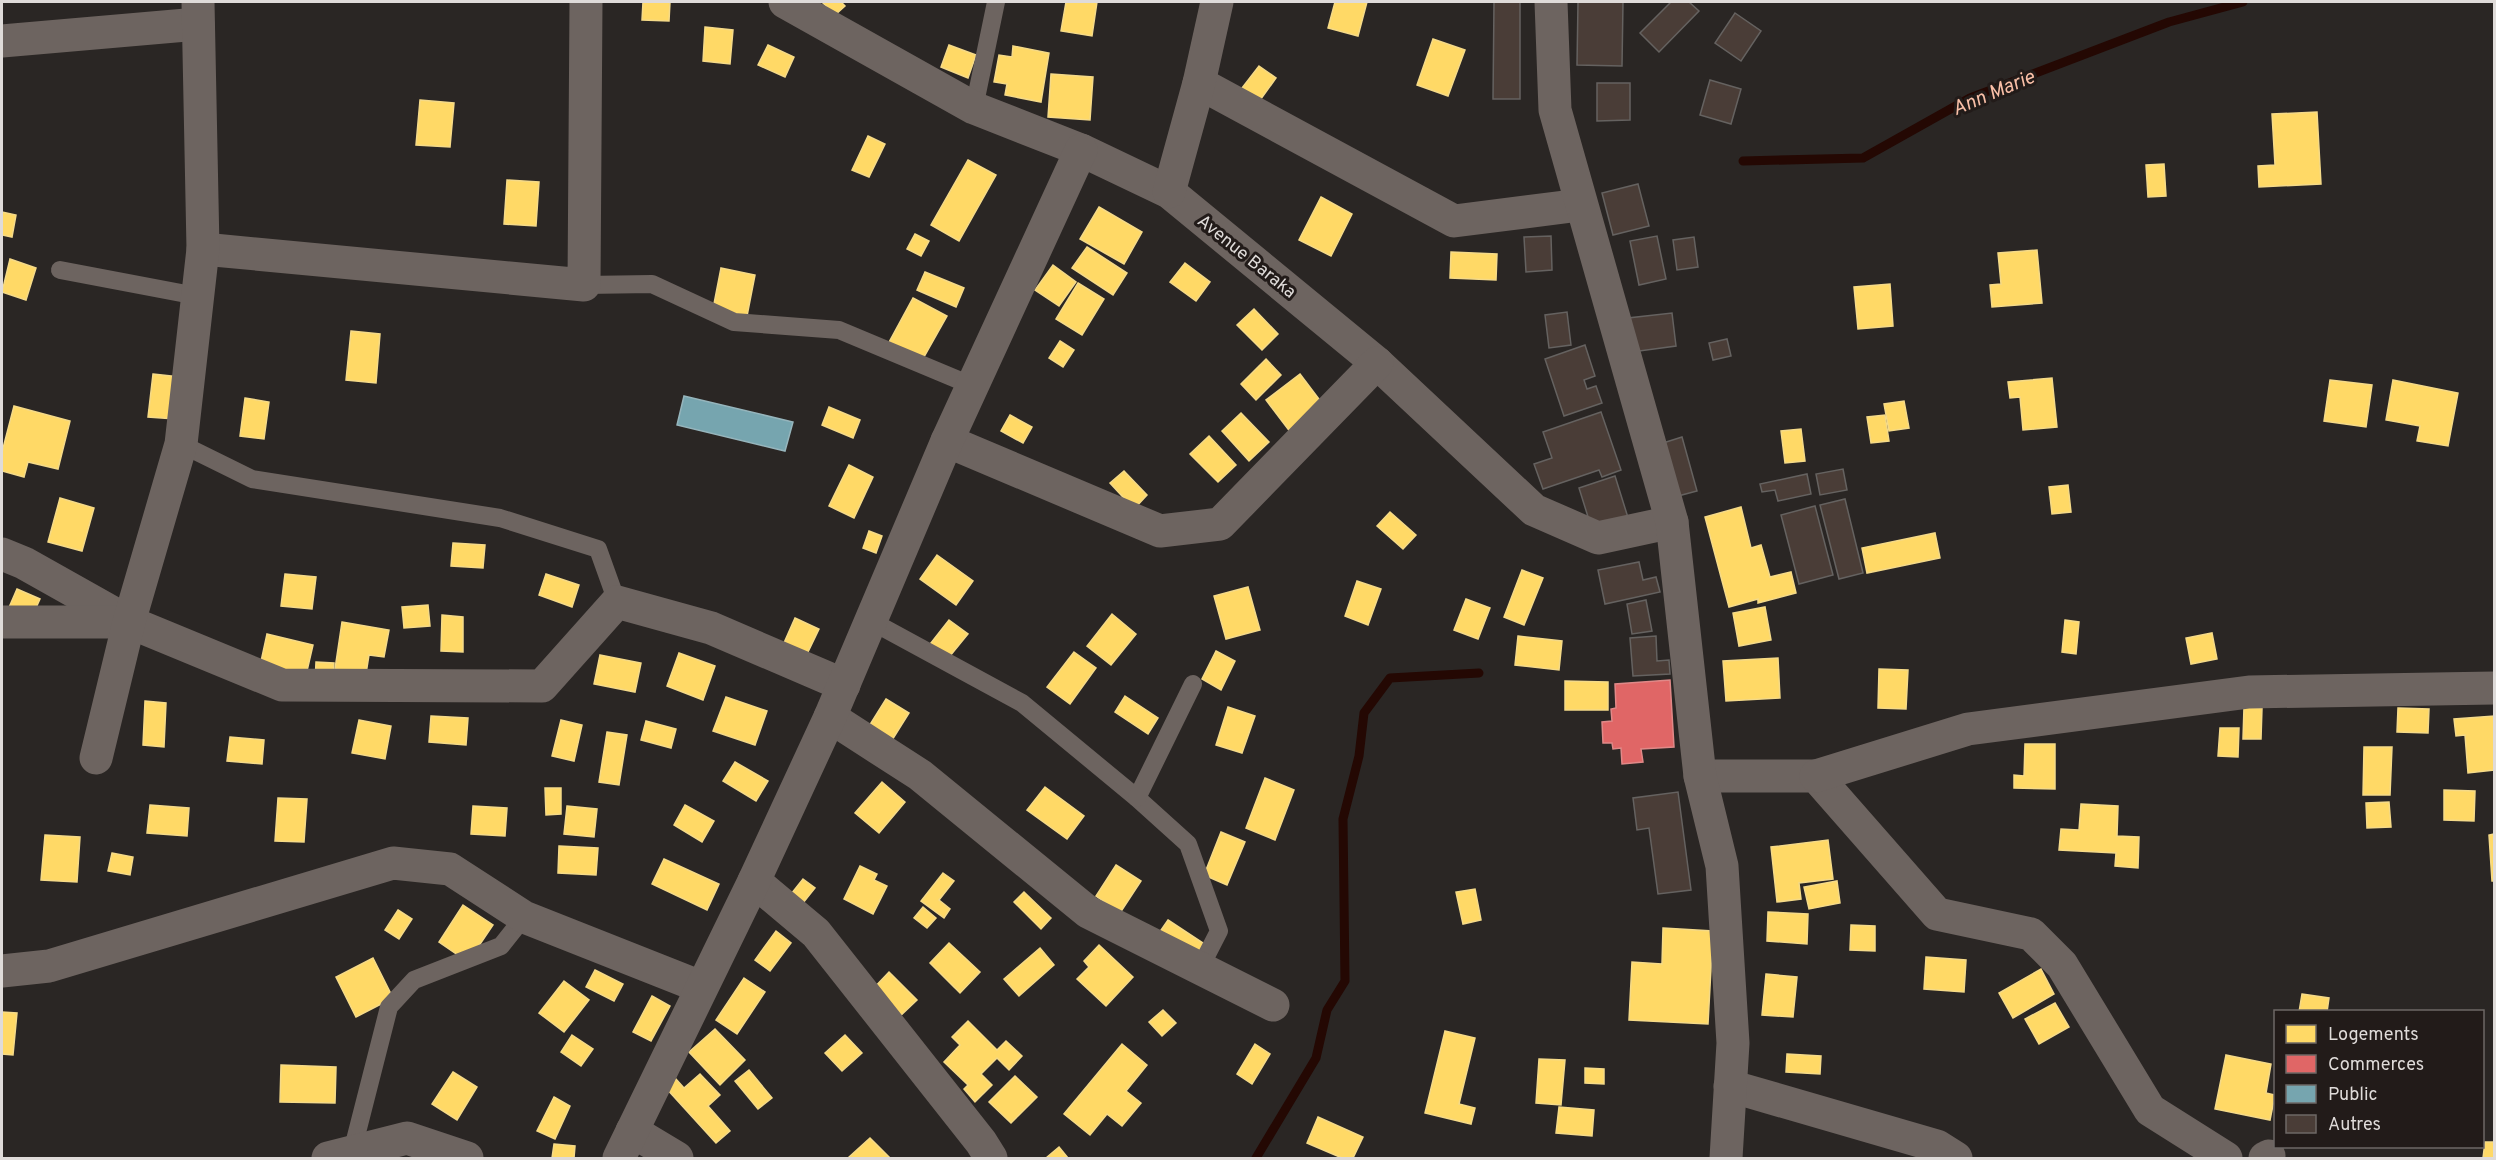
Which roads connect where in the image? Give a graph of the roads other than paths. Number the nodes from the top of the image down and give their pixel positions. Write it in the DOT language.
graph roads {
  1 [pos="586,2"];
  2 [pos="785,2"];
  3 [pos="996,2"];
  4 [pos="1217,2"];
  5 [pos="1551,2"];
  6 [pos="198,13"];
  7 [pos="2,41"];
  8 [pos="1199,83"];
  9 [pos="974,108"];
  10 [pos="1081,150"];
  11 [pos="1169,192"];
  12 [pos="1580,205"];
  13 [pos="203,249"];
  14 [pos="60,270"];
  15 [pos="584,285"];
  16 [pos="197,296"];
  17 [pos="1377,363"];
  18 [pos="973,386"];
  19 [pos="947,441"];
  20 [pos="181,444"];
  21 [pos="1672,522"];
  22 [pos="2,554"];
  23 [pos="617,602"];
  24 [pos="871,621"];
  25 [pos="2,622"];
  26 [pos="129,622"];
  27 [pos="1194,684"];
  28 [pos="844,685"];
  29 [pos="2494,688"];
  30 [pos="830,717"];
  31 [pos="96,758"];
  32 [pos="1700,776"];
  33 [pos="1816,776"];
  34 [pos="1137,798"];
  35 [pos="754,882"];
  36 [pos="524,917"];
  37 [pos="1200,968"];
  38 [pos="2,971"];
  39 [pos="701,987"];
  40 [pos="1273,1005"];
  41 [pos="1730,1086"];
  42 [pos="625,1145"];
  43 [pos="340,1155"];
  44 [pos="467,1158"];
  45 [pos="678,1158"];
  46 [pos="991,1158"];
  47 [pos="1726,1158"];
  48 [pos="1956,1158"];
  49 [pos="2226,1158"];
  1 -- 15 [label="street"];
  2 -- 9 [label="street, Avenue Baraka"];
  3 -- 9 [label="lane"];
  4 -- 8 [label="street"];
  5 -- 12 [label="street"];
  6 -- 7 [label="street"];
  6 -- 13 [label="street"];
  8 -- 11 [label="street"];
  8 -- 12 [label="street"];
  9 -- 10 [label="street, Avenue Baraka"];
  10 -- 11 [label="street, Avenue Baraka"];
  10 -- 18 [label="street"];
  11 -- 17 [label="street, Avenue Baraka"];
  12 -- 21 [label="street"];
  13 -- 15 [label="street"];
  13 -- 16 [label="street"];
  14 -- 16 [label="lane"];
  15 -- 18 [label="lane"];
  16 -- 20 [label="street"];
  17 -- 19 [label="street"];
  17 -- 21 [label="street, Avenue Baraka"];
  18 -- 19 [label="street"];
  19 -- 24 [label="street"];
  20 -- 23 [label="lane"];
  20 -- 26 [label="street"];
  21 -- 32 [label="street"];
  22 -- 26 [label="street"];
  23 -- 26 [label="street"];
  23 -- 28 [label="street"];
  24 -- 28 [label="street"];
  24 -- 34 [label="lane"];
  25 -- 26 [label="street"];
  26 -- 31 [label="street"];
  27 -- 34 [label="lane"];
  28 -- 30 [label="street"];
  29 -- 33 [label="street"];
  30 -- 35 [label="street"];
  30 -- 37 [label="street"];
  32 -- 33 [label="street"];
  32 -- 41 [label="street"];
  33 -- 49 [label="street"];
  34 -- 37 [label="lane"];
  35 -- 39 [label="street"];
  35 -- 46 [label="street"];
  36 -- 38 [label="street"];
  36 -- 39 [label="street"];
  36 -- 43 [label="lane"];
  37 -- 40 [label="street"];
  39 -- 42 [label="street"];
  41 -- 47 [label="street"];
  41 -- 48 [label="street"];
  42 -- 45 [label="street"];
  43 -- 44 [label="street"];
}
